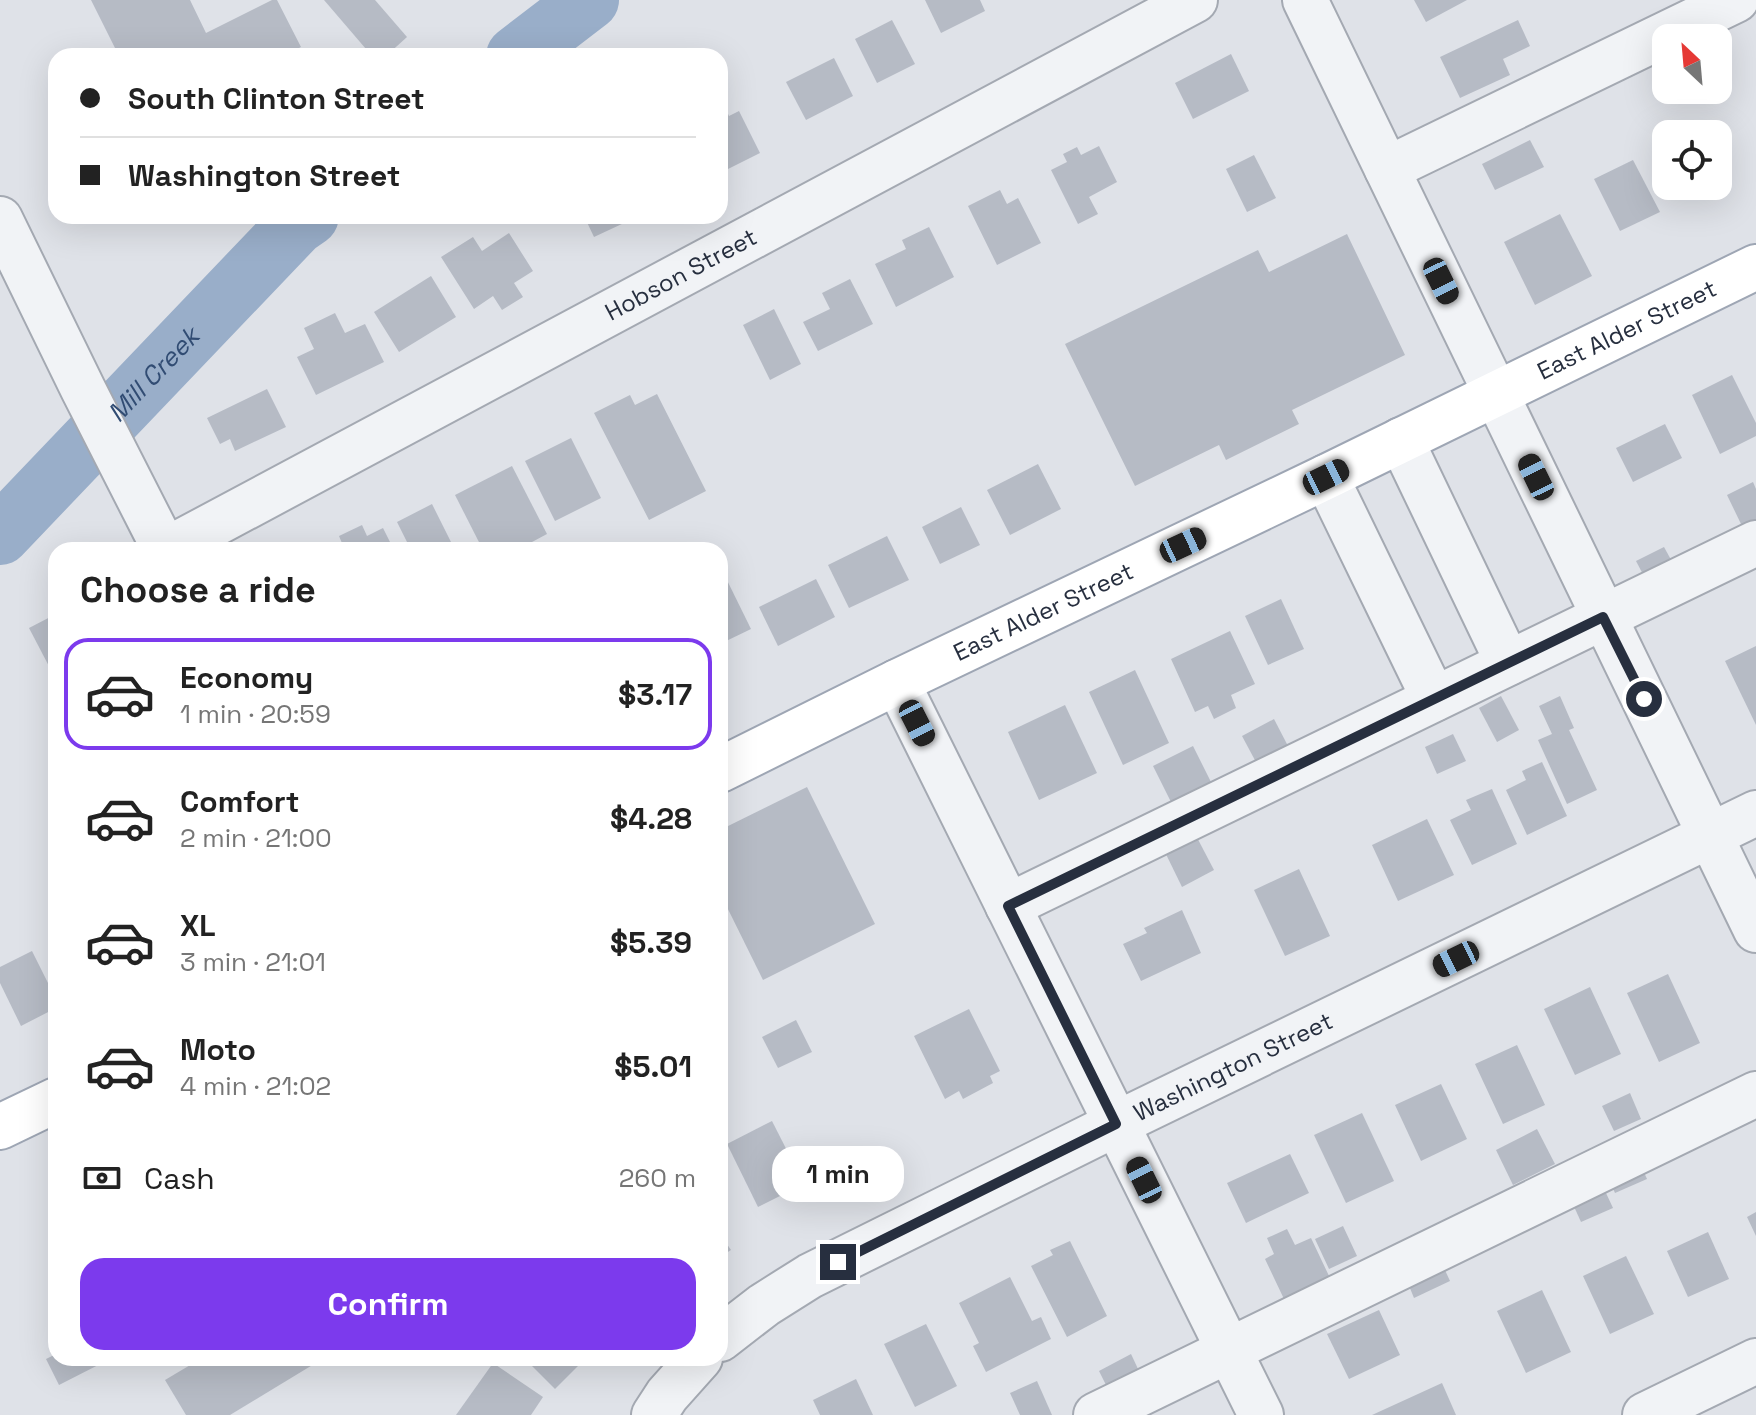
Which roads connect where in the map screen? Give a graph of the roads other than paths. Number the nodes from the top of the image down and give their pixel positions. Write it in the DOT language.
graph roads {
  1 [pos="1195,0"];
  2 [pos="1305,0"];
  3 [pos="1736,0"];
  4 [pos="1387,169"];
  5 [pos="0,219"];
  6 [pos="1756,267"];
  7 [pos="1495,393"];
  8 [pos="1401,440"];
  9 [pos="1326,477"];
  10 [pos="162,542"];
  11 [pos="181,542"];
  12 [pos="1756,543"];
  13 [pos="1603,617"];
  14 [pos="1508,663"];
  15 [pos="897,682"];
  16 [pos="1434,699"];
  17 [pos="728,766"];
  18 [pos="1756,813"];
  19 [pos="1710,835"];
  20 [pos="1008,906"];
  21 [pos="1756,930"];
  22 [pos="1756,1094"];
  23 [pos="48,1104"];
  24 [pos="1116,1124"];
  25 [pos="0,1127"];
  26 [pos="728,1333"];
  27 [pos="1229,1349"];
  28 [pos="1756,1361"];
  29 [pos="693,1366"];
  30 [pos="1700,1403"];
  31 [pos="654,1415"];
  32 [pos="1096,1415"];
  33 [pos="1261,1415"];
  34 [pos="1645,1415"];
  1 -- 11 [label="street, Hobson Street"];
  2 -- 4 [label="street"];
  3 -- 4 [label="street"];
  4 -- 7 [label="street"];
  5 -- 10 [label="street"];
  6 -- 7 [label="main road, East Alder Street"];
  7 -- 8 [label="main road, East Alder Street"];
  7 -- 13 [label="street"];
  8 -- 9 [label="main road, East Alder Street"];
  8 -- 14 [label="street"];
  9 -- 15 [label="main road, East Alder Street"];
  9 -- 16 [label="street"];
  12 -- 13 [label="street"];
  13 -- 14 [label="street"];
  13 -- 19 [label="street"];
  14 -- 16 [label="street"];
  15 -- 17 [label="main road, East Alder Street"];
  15 -- 20 [label="street"];
  16 -- 20 [label="street"];
  18 -- 19 [label="street, Washington Street"];
  19 -- 21 [label="street"];
  19 -- 24 [label="street, Washington Street"];
  20 -- 24 [label="street"];
  22 -- 27 [label="street"];
  23 -- 25 [label="main road"];
  24 -- 26 [label="street, Washington Street"];
  24 -- 27 [label="street"];
  27 -- 32 [label="street"];
  27 -- 33 [label="street"];
  28 -- 30 [label="street"];
  29 -- 31 [label="street"];
  30 -- 34 [label="street"];
}
